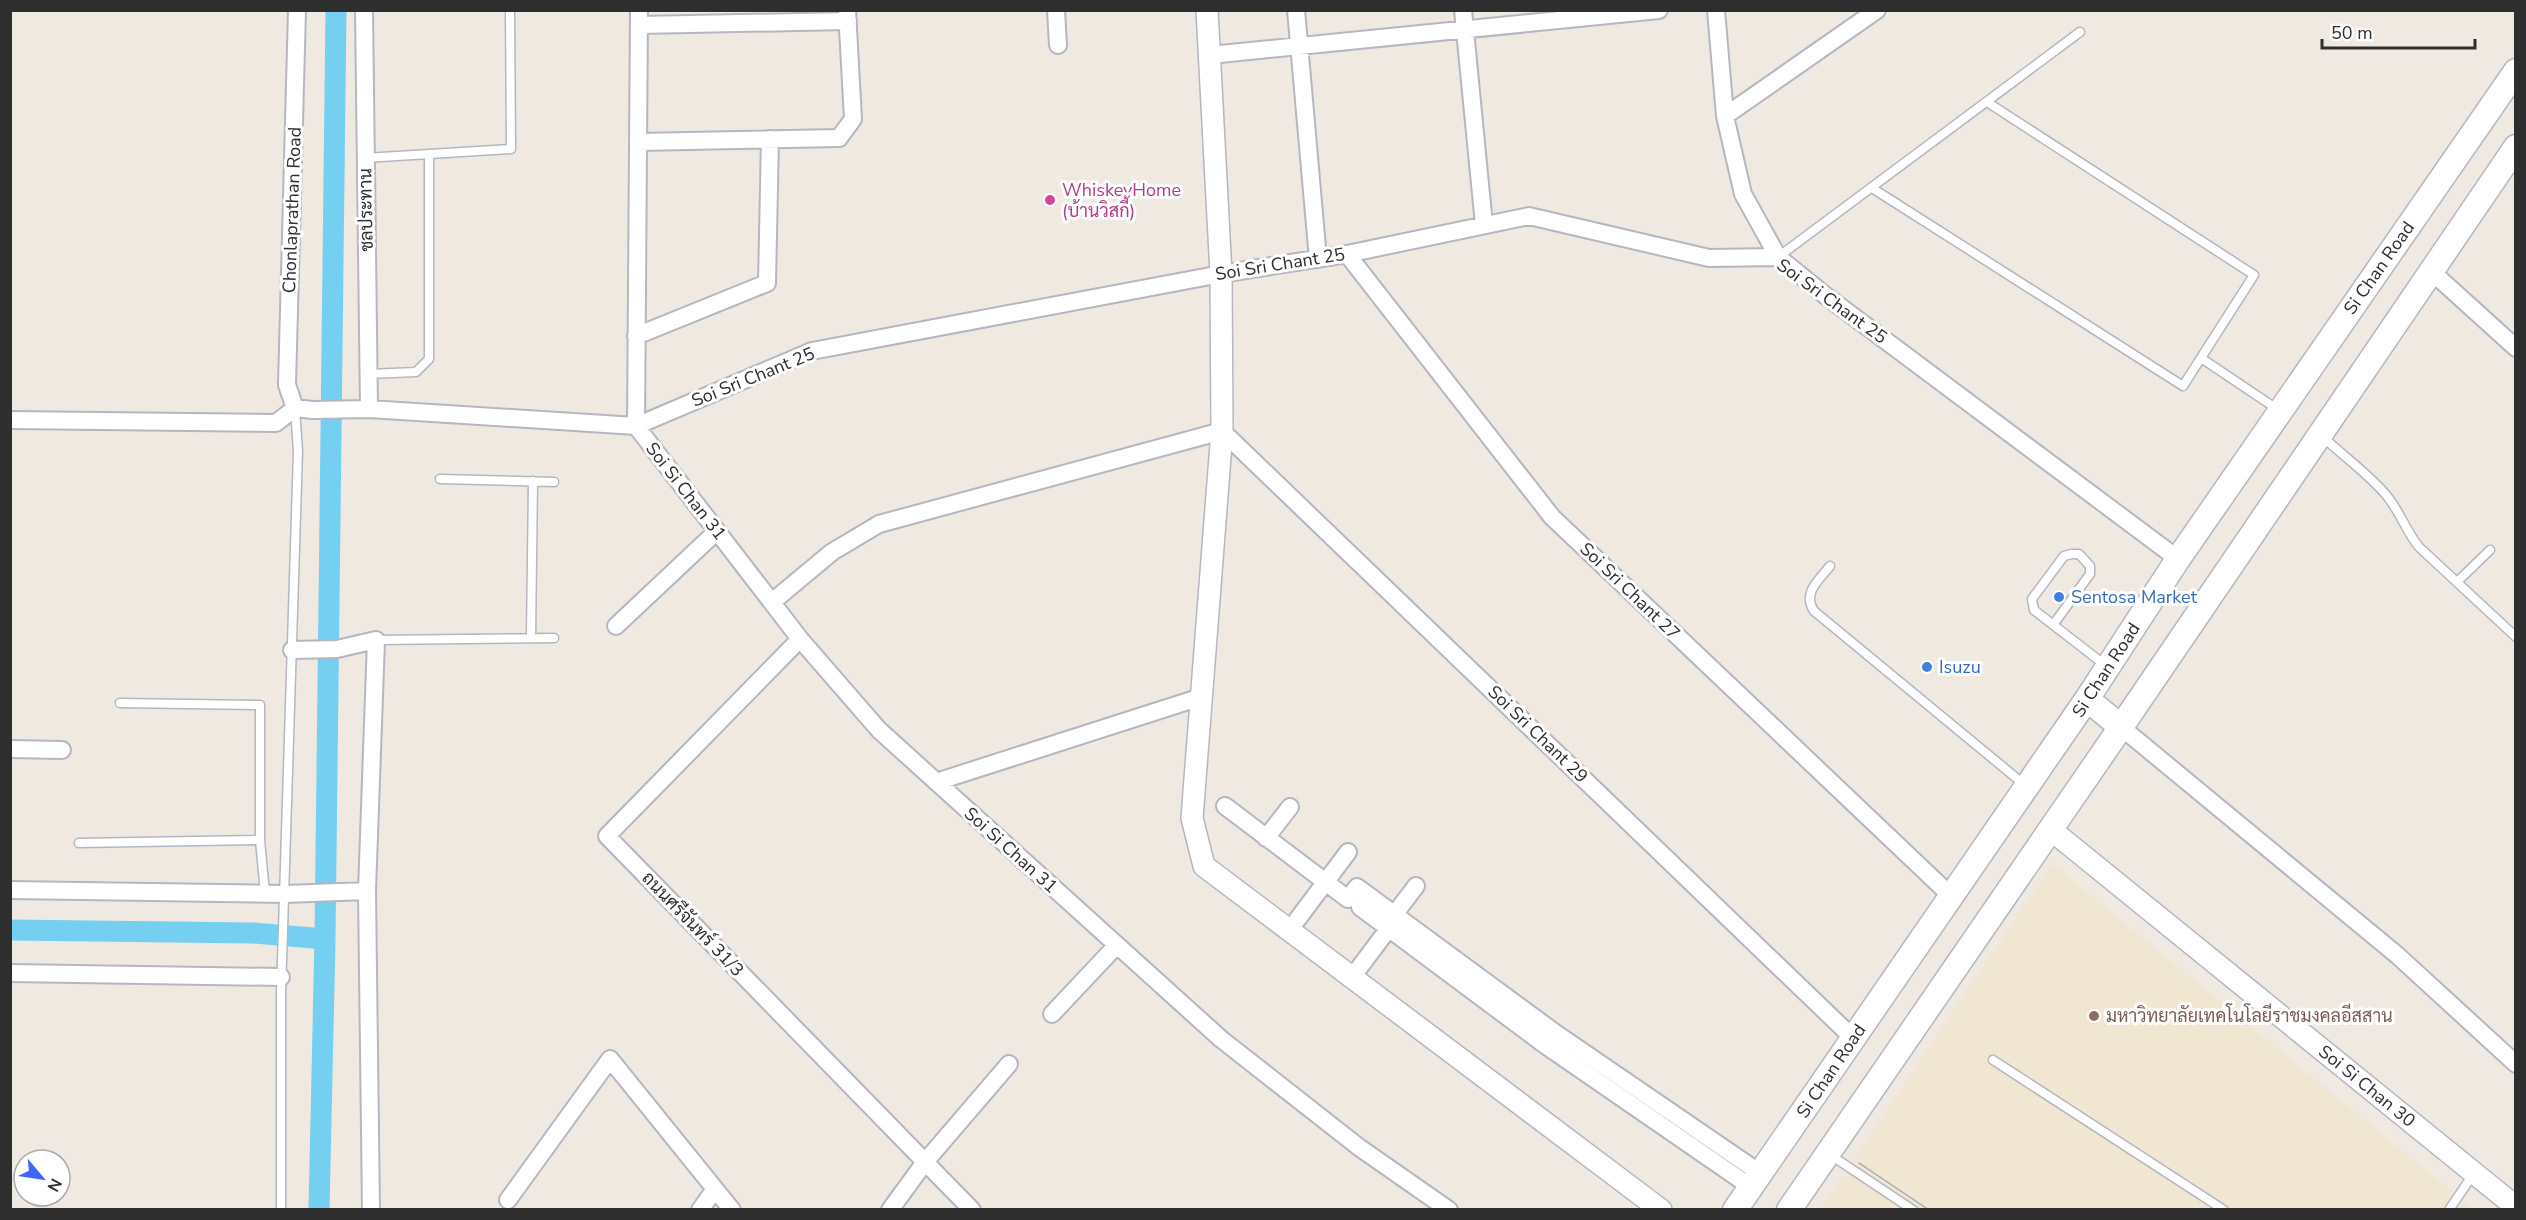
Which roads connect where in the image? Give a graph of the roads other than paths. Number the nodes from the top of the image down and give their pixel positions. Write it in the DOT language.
graph roads {
  1 [pos="297,10"];
  2 [pos="364,10"];
  3 [pos="510,10"];
  4 [pos="1056,10"];
  5 [pos="1207,10"];
  6 [pos="1296,10"];
  7 [pos="1463,10"];
  8 [pos="1659,10"];
  9 [pos="1716,10"];
  10 [pos="1877,10"];
  11 [pos="848,16"];
  12 [pos="757,17"];
  13 [pos="639,18"];
  14 [pos="1465,30"];
  15 [pos="2080,32"];
  16 [pos="1058,45"];
  17 [pos="1298,46"];
  18 [pos="1209,55"];
  19 [pos="2516,70"];
  20 [pos="1987,102"];
  21 [pos="1725,116"];
  22 [pos="770,139"];
  23 [pos="638,142"];
  24 [pos="2516,147"];
  25 [pos="429,154"];
  26 [pos="365,158"];
  27 [pos="1872,188"];
  28 [pos="1484,225"];
  29 [pos="1347,254"];
  30 [pos="1778,257"];
  31 [pos="1318,258"];
  32 [pos="2431,271"];
  33 [pos="1221,274"];
  34 [pos="636,336"];
  35 [pos="2516,348"];
  36 [pos="2201,358"];
  37 [pos="368,374"];
  38 [pos="295,408"];
  39 [pos="369,409"];
  40 [pos="2280,411"];
  41 [pos="10,420"];
  42 [pos="636,426"];
  43 [pos="1222,431"];
  44 [pos="2319,434"];
  45 [pos="440,479"];
  46 [pos="534,482"];
  47 [pos="554,482"];
  48 [pos="717,531"];
  49 [pos="2490,550"];
  50 [pos="2178,559"];
  51 [pos="1830,566"];
  52 [pos="2457,582"];
  53 [pos="772,602"];
  54 [pos="2053,625"];
  55 [pos="616,626"];
  56 [pos="531,637"];
  57 [pos="2516,637"];
  58 [pos="554,638"];
  59 [pos="800,639"];
  60 [pos="376,640"];
  61 [pos="298,650"];
  62 [pos="2108,667"];
  63 [pos="1201,697"];
  64 [pos="2087,699"];
  65 [pos="120,703"];
  66 [pos="2121,727"];
  67 [pos="10,749"];
  68 [pos="62,750"];
  69 [pos="936,782"];
  70 [pos="2026,786"];
  71 [pos="1225,806"];
  72 [pos="1290,807"];
  73 [pos="2050,829"];
  74 [pos="1266,838"];
  75 [pos="260,840"];
  76 [pos="79,843"];
  77 [pos="1348,852"];
  78 [pos="1325,882"];
  79 [pos="1416,886"];
  80 [pos="10,890"];
  81 [pos="367,891"];
  82 [pos="265,893"];
  83 [pos="285,894"];
  84 [pos="1950,895"];
  85 [pos="1360,907"];
  86 [pos="1297,920"];
  87 [pos="1391,921"];
  88 [pos="1117,945"];
  89 [pos="1359,968"];
  90 [pos="10,973"];
  91 [pos="282,976"];
  92 [pos="1052,1014"];
  93 [pos="1853,1038"];
  94 [pos="1993,1060"];
  95 [pos="1009,1064"];
  96 [pos="2516,1064"];
  97 [pos="1828,1154"];
  98 [pos="925,1162"];
  99 [pos="2474,1173"];
  100 [pos="1756,1180"];
  101 [pos="715,1189"];
  102 [pos="508,1200"];
  103 [pos="2516,1207"];
  104 [pos="281,1209"];
  105 [pos="371,1209"];
  106 [pos="700,1209"];
  107 [pos="732,1209"];
  108 [pos="890,1209"];
  109 [pos="972,1209"];
  110 [pos="1449,1209"];
  111 [pos="1661,1209"];
  112 [pos="1735,1209"];
  113 [pos="1789,1209"];
  114 [pos="1913,1209"];
  115 [pos="2224,1209"];
  116 [pos="2449,1209"];
  1 -- 38 [label="street, Chonlaprathan Road"];
  2 -- 26 [label="street, ชลประทาน"];
  3 -- 25 [label="lane"];
  4 -- 16 [label="street"];
  5 -- 18 [label="street"];
  6 -- 17 [label="street"];
  7 -- 14 [label="street"];
  8 -- 14 [label="street"];
  9 -- 21 [label="street"];
  10 -- 21 [label="street"];
  11 -- 12 [label="street"];
  11 -- 22 [label="street"];
  12 -- 13 [label="street"];
  13 -- 23 [label="street"];
  14 -- 17 [label="street"];
  14 -- 28 [label="street"];
  15 -- 20 [label="lane"];
  17 -- 18 [label="street"];
  17 -- 31 [label="street"];
  18 -- 33 [label="street"];
  19 -- 40 [label="main road, Si Chan Road"];
  20 -- 27 [label="lane"];
  20 -- 36 [label="lane"];
  21 -- 30 [label="street"];
  22 -- 23 [label="street"];
  22 -- 34 [label="street"];
  23 -- 34 [label="street"];
  24 -- 32 [label="main road"];
  25 -- 26 [label="lane"];
  25 -- 37 [label="lane"];
  26 -- 37 [label="street, ชลประทาน"];
  27 -- 30 [label="lane"];
  27 -- 36 [label="lane"];
  28 -- 29 [label="street, Soi Sri Chant 25"];
  28 -- 30 [label="street, Soi Sri Chant 25"];
  29 -- 31 [label="street, Soi Sri Chant 25"];
  29 -- 84 [label="street, Soi Sri Chant 27"];
  30 -- 50 [label="street, Soi Sri Chant 25"];
  31 -- 33 [label="street, Soi Sri Chant 25"];
  32 -- 35 [label="street"];
  32 -- 44 [label="main road"];
  33 -- 42 [label="street, Soi Sri Chant 25"];
  33 -- 43 [label="street"];
  34 -- 42 [label="street"];
  36 -- 40 [label="lane"];
  37 -- 39 [label="street, ชลประทาน"];
  38 -- 39 [label="street, Soi Sri Chant 25"];
  38 -- 41 [label="street"];
  38 -- 61 [label="lane"];
  39 -- 42 [label="street, Soi Sri Chant 25"];
  40 -- 50 [label="main road, Si Chan Road"];
  42 -- 48 [label="street, Soi Si Chan 31"];
  43 -- 53 [label="street"];
  43 -- 63 [label="street"];
  43 -- 93 [label="street, Soi Sri Chant 29"];
  44 -- 52 [label="lane"];
  44 -- 66 [label="main road"];
  45 -- 46 [label="lane"];
  46 -- 47 [label="lane"];
  46 -- 56 [label="lane"];
  48 -- 53 [label="street, Soi Si Chan 31"];
  48 -- 55 [label="street"];
  49 -- 52 [label="lane"];
  50 -- 62 [label="main road, Si Chan Road"];
  51 -- 70 [label="lane"];
  52 -- 57 [label="lane"];
  53 -- 59 [label="street, Soi Si Chan 31"];
  54 -- 54 [label="lane"];
  54 -- 62 [label="lane"];
  56 -- 58 [label="lane"];
  56 -- 60 [label="lane"];
  59 -- 69 [label="street, Soi Si Chan 31"];
  59 -- 98 [label="street, ถนนศรีจันทร์ 31/3"];
  60 -- 61 [label="street"];
  60 -- 81 [label="street"];
  61 -- 83 [label="lane"];
  62 -- 64 [label="main road, Si Chan Road"];
  63 -- 69 [label="street"];
  63 -- 111 [label="street"];
  64 -- 66 [label="main road"];
  64 -- 70 [label="main road, Si Chan Road"];
  65 -- 75 [label="lane"];
  66 -- 73 [label="main road"];
  66 -- 96 [label="street"];
  67 -- 68 [label="street"];
  69 -- 88 [label="street, Soi Si Chan 31"];
  70 -- 84 [label="main road, Si Chan Road"];
  71 -- 74 [label="street"];
  72 -- 74 [label="street"];
  73 -- 97 [label="main road"];
  73 -- 99 [label="street, Soi Si Chan 30"];
  74 -- 78 [label="street"];
  75 -- 76 [label="lane"];
  75 -- 82 [label="lane"];
  77 -- 78 [label="street"];
  78 -- 86 [label="street"];
  78 -- 87 [label="street"];
  79 -- 87 [label="street"];
  80 -- 82 [label="street"];
  81 -- 83 [label="street"];
  81 -- 105 [label="street"];
  82 -- 83 [label="street"];
  83 -- 91 [label="lane"];
  84 -- 93 [label="main road, Si Chan Road"];
  85 -- 87 [label="street"];
  87 -- 89 [label="street"];
  87 -- 100 [label="street"];
  88 -- 92 [label="street"];
  88 -- 110 [label="street, Soi Si Chan 31"];
  90 -- 91 [label="street"];
  91 -- 104 [label="lane"];
  93 -- 100 [label="main road, Si Chan Road"];
  94 -- 115 [label="lane"];
  95 -- 98 [label="street"];
  97 -- 113 [label="main road"];
  97 -- 114 [label="lane"];
  98 -- 108 [label="street"];
  98 -- 109 [label="street, ถนนศรีจันทร์ 31/3"];
  99 -- 103 [label="street, Soi Si Chan 30"];
  99 -- 116 [label="lane"];
  100 -- 112 [label="main road, Si Chan Road"];
  101 -- 102 [label="street"];
  101 -- 106 [label="street"];
  101 -- 107 [label="street"];
}
